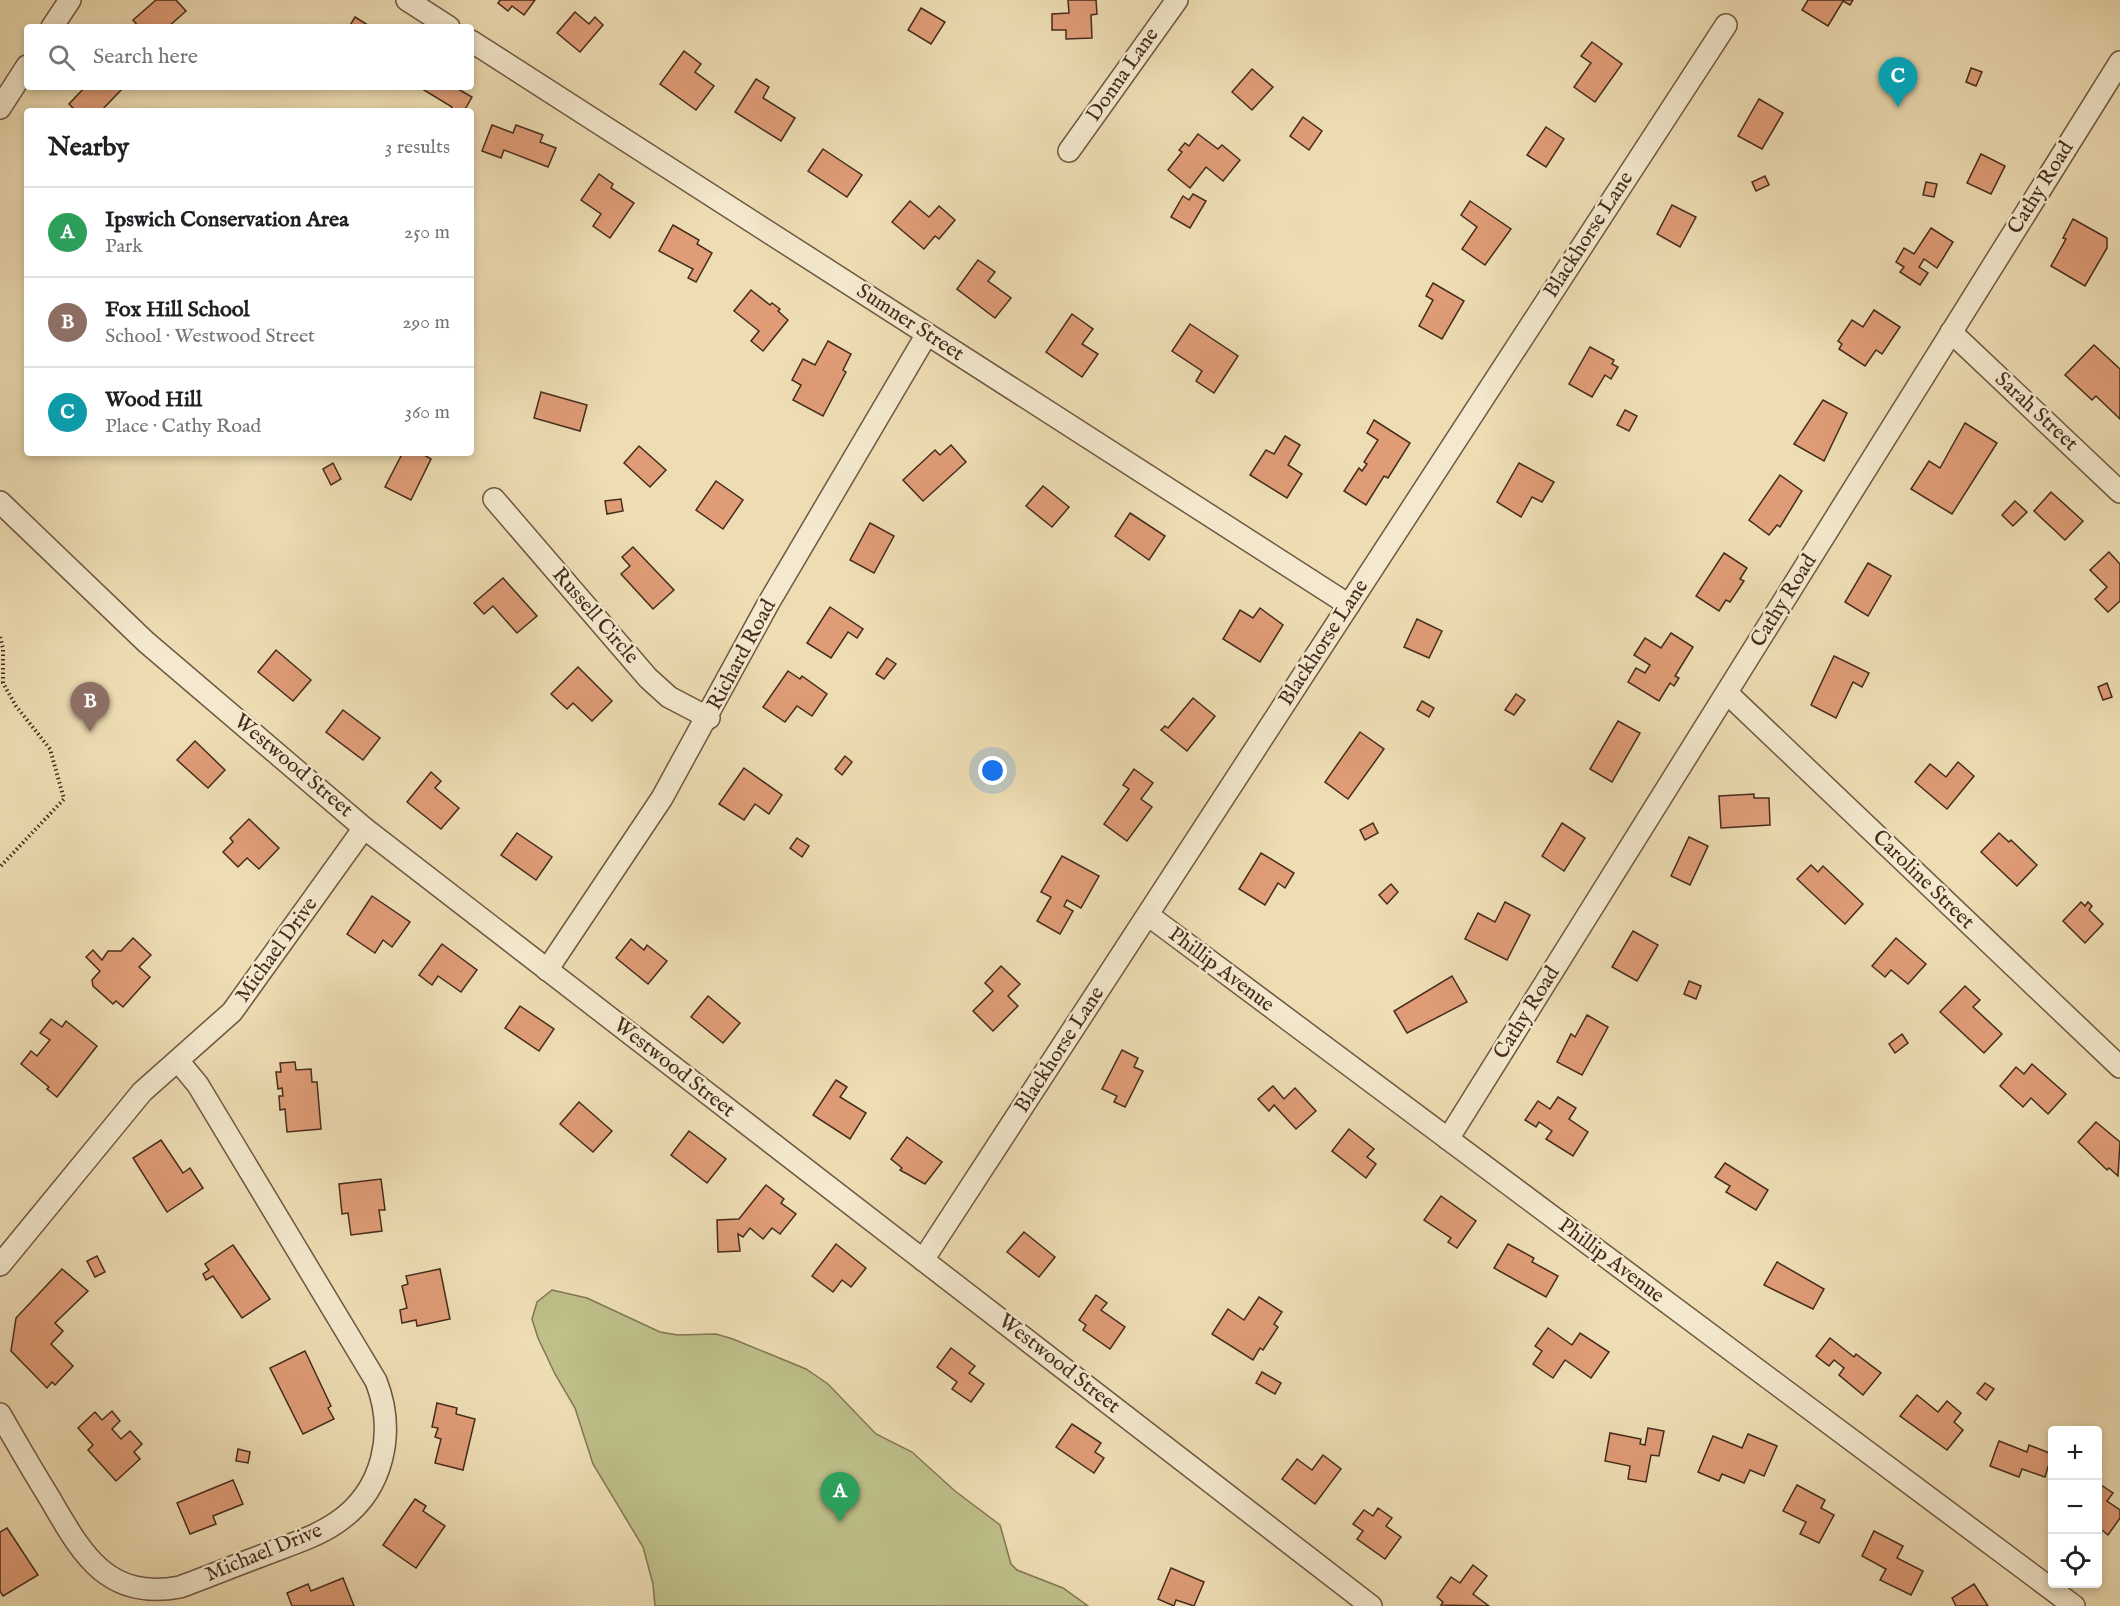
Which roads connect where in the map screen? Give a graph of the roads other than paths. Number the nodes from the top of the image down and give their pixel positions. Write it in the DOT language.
graph roads {
  1 [pos="70,0"];
  2 [pos="407,0"];
  3 [pos="1177,0"];
  4 [pos="54,24"];
  5 [pos="444,24"];
  6 [pos="1726,26"];
  7 [pos="474,43"];
  8 [pos="2120,62"];
  9 [pos="24,71"];
  10 [pos="0,108"];
  11 [pos="1069,151"];
  12 [pos="1951,332"];
  13 [pos="927,334"];
  14 [pos="2120,492"];
  15 [pos="494,499"];
  16 [pos="0,502"];
  17 [pos="1349,604"];
  18 [pos="1727,693"];
  19 [pos="709,718"];
  20 [pos="364,828"];
  21 [pos="1148,915"];
  22 [pos="547,970"];
  23 [pos="179,1062"];
  24 [pos="2120,1067"];
  25 [pos="1448,1139"];
  26 [pos="923,1260"];
  27 [pos="0,1265"];
  28 [pos="0,1414"];
  29 [pos="1371,1606"];
  30 [pos="2074,1606"];
  1 -- 4 [label="street"];
  2 -- 5 [label="street"];
  3 -- 11 [label="street, Donna Lane"];
  6 -- 17 [label="street, Blackhorse Lane"];
  7 -- 13 [label="street, Sumner Street"];
  8 -- 12 [label="street, Cathy Road"];
  9 -- 10 [label="street"];
  12 -- 14 [label="street, Sarah Street"];
  12 -- 18 [label="street, Cathy Road"];
  13 -- 17 [label="street, Sumner Street"];
  13 -- 19 [label="street, Richard Road"];
  15 -- 19 [label="street, Russell Circle"];
  16 -- 20 [label="street, Westwood Street"];
  17 -- 21 [label="street, Blackhorse Lane"];
  18 -- 24 [label="street, Caroline Street"];
  18 -- 25 [label="street, Cathy Road"];
  19 -- 22 [label="street, Richard Road"];
  20 -- 22 [label="street, Westwood Street"];
  20 -- 23 [label="street, Michael Drive"];
  21 -- 25 [label="street, Phillip Avenue"];
  21 -- 26 [label="street, Blackhorse Lane"];
  22 -- 26 [label="street, Westwood Street"];
  23 -- 27 [label="street, Michael Drive"];
  23 -- 28 [label="street, Michael Drive"];
  25 -- 30 [label="street, Phillip Avenue"];
  26 -- 29 [label="street, Westwood Street"];
}
